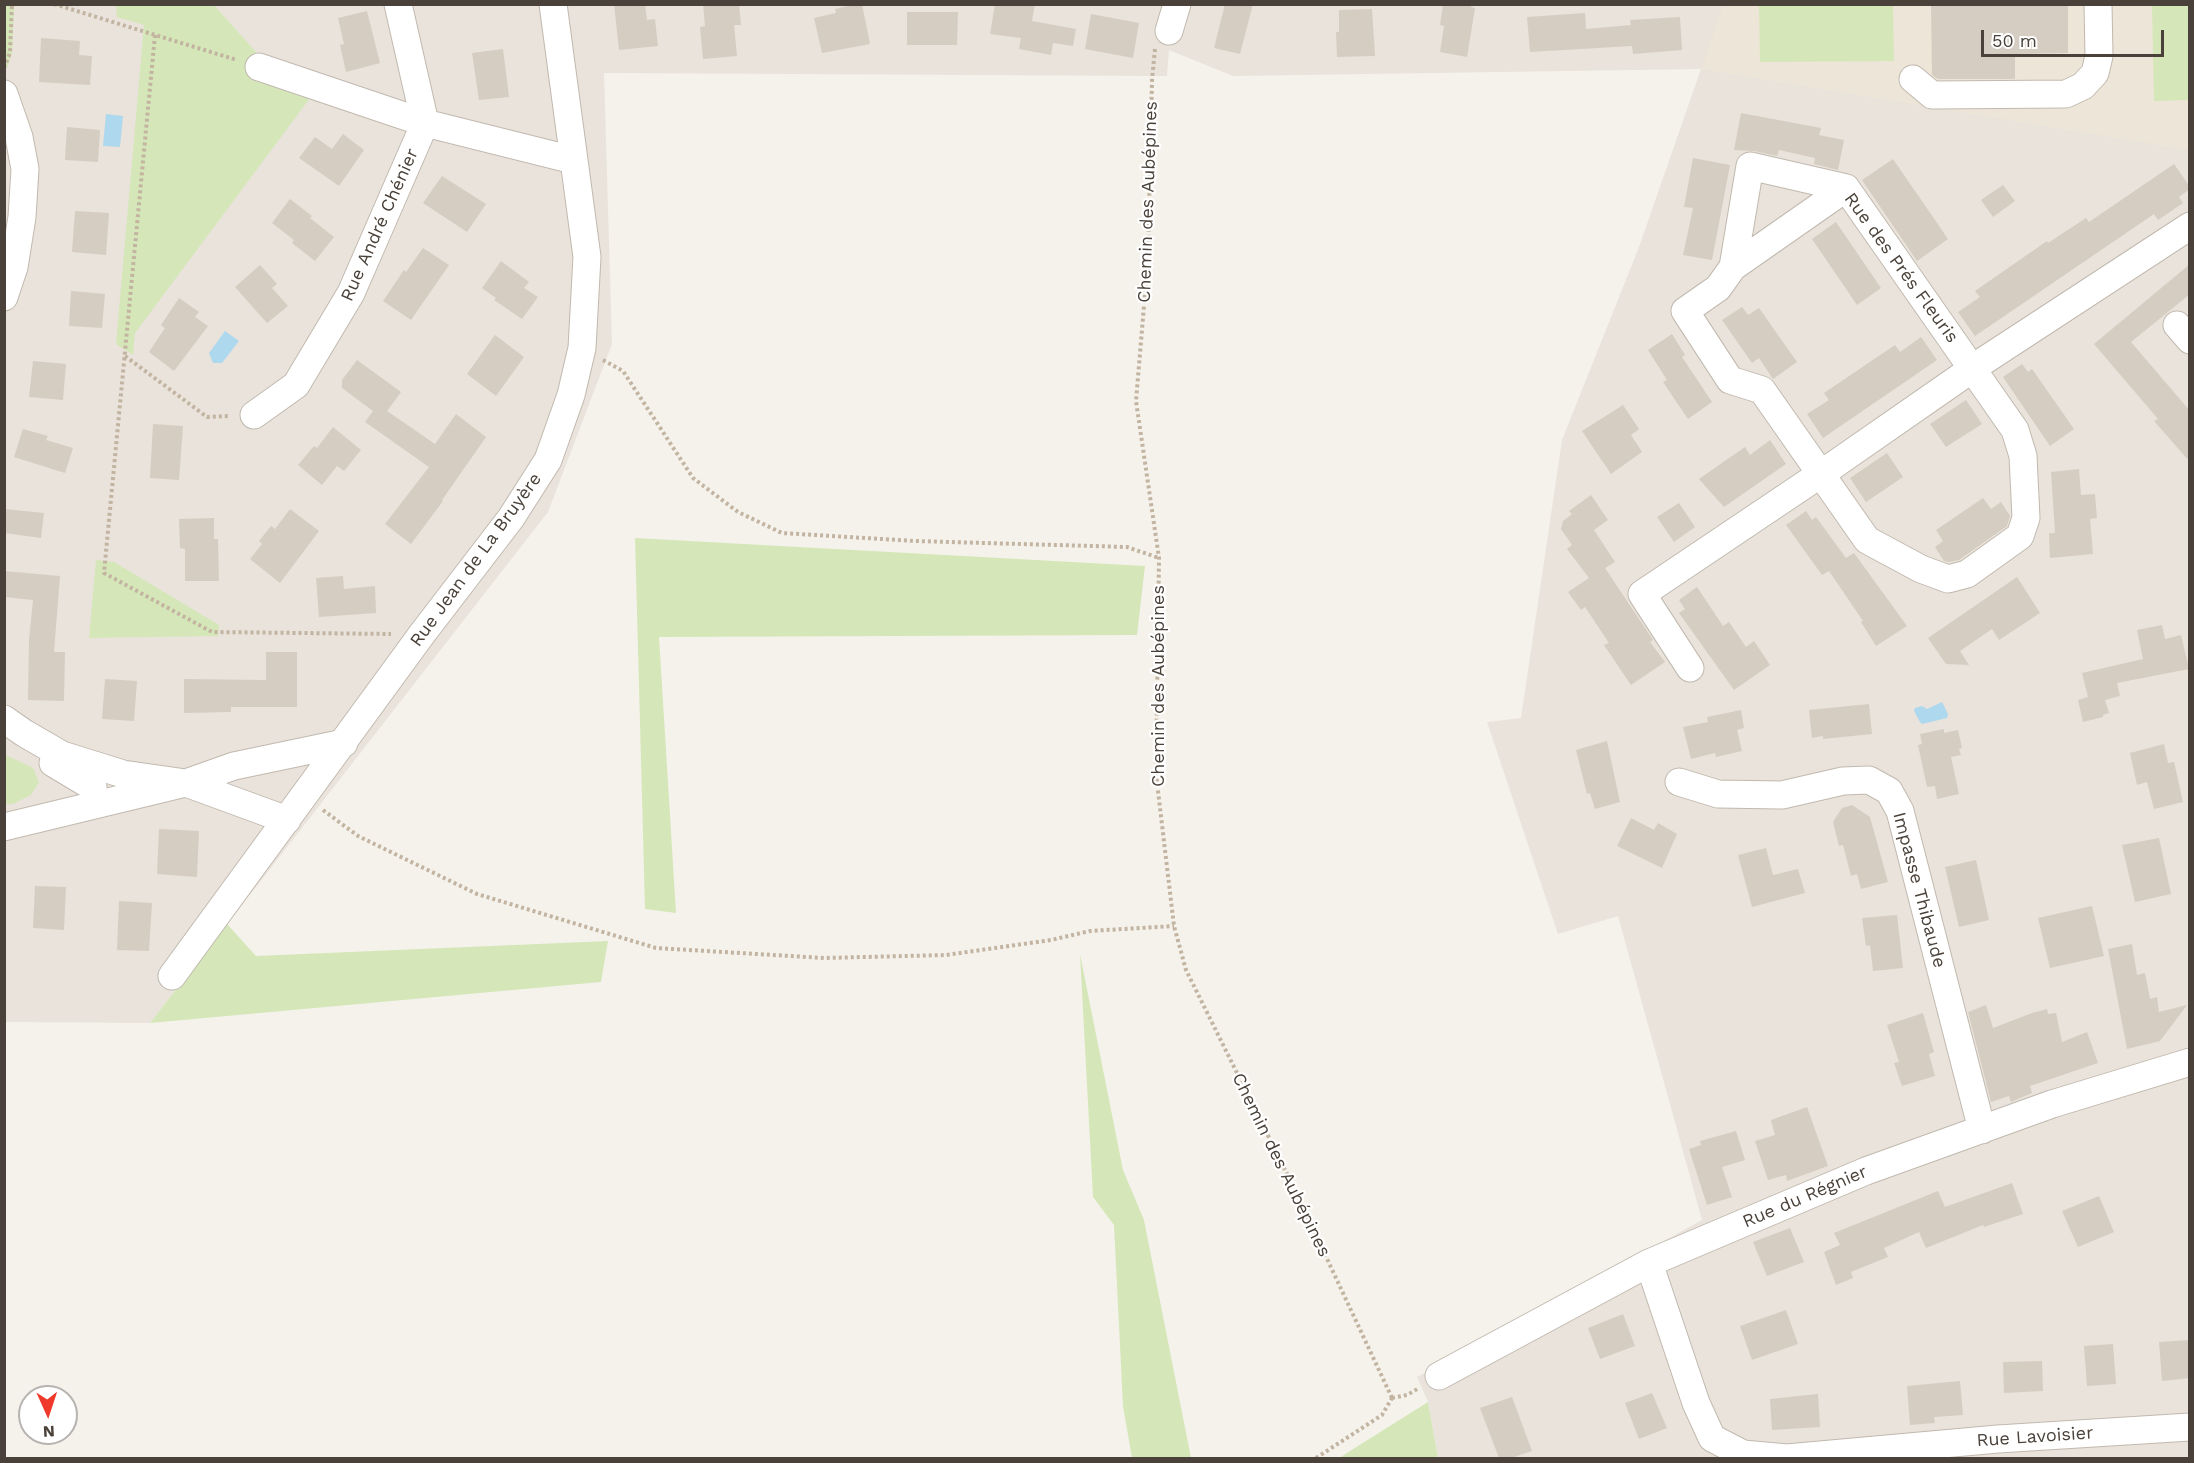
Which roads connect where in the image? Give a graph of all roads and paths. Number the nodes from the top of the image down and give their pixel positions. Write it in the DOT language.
graph roads {
  1 [pos="12,4"];
  2 [pos="54,4"];
  3 [pos="398,4"];
  4 [pos="552,4"];
  5 [pos="1177,4"];
  6 [pos="2098,4"];
  7 [pos="1169,31"];
  8 [pos="155,35"];
  9 [pos="259,67"];
  10 [pos="4,68"];
  11 [pos="1913,79"];
  12 [pos="4,94"];
  13 [pos="425,123"];
  14 [pos="573,160"];
  15 [pos="1846,188"];
  16 [pos="2190,226"];
  17 [pos="1733,267"];
  18 [pos="4,297"];
  19 [pos="582,348"];
  20 [pos="125,356"];
  21 [pos="1973,368"];
  22 [pos="254,416"];
  23 [pos="1821,474"];
  24 [pos="1159,558"];
  25 [pos="422,634"];
  26 [pos="1690,668"];
  27 [pos="4,719"];
  28 [pos="4,726"];
  29 [pos="344,744"];
  30 [pos="1679,782"];
  31 [pos="186,783"];
  32 [pos="98,787"];
  33 [pos="304,796"];
  34 [pos="286,820"];
  35 [pos="4,827"];
  36 [pos="1174,926"];
  37 [pos="172,976"];
  38 [pos="2190,1062"];
  39 [pos="1982,1130"];
  40 [pos="1649,1263"];
  41 [pos="1439,1376"];
  42 [pos="2190,1427"];
  43 [pos="1316,1458"];
  1 -- 10 [label="path"];
  2 -- 8 [label="path"];
  3 -- 13 [label="street"];
  4 -- 14 [label="street, Rue Jean de La Bruyère"];
  5 -- 7 [label="street"];
  6 -- 11 [label="street"];
  7 -- 24 [label="path, Chemin des Aubépines"];
  8 -- 9 [label="path"];
  8 -- 20 [label="path"];
  9 -- 13 [label="street"];
  12 -- 18 [label="street"];
  13 -- 14 [label="street"];
  13 -- 22 [label="street, Rue André Chénier"];
  14 -- 19 [label="street, Rue Jean de La Bruyère"];
  15 -- 17 [label="street, Rue des Prés Fleuris"];
  15 -- 17 [label="street"];
  15 -- 21 [label="street, Rue des Prés Fleuris"];
  16 -- 21 [label="street"];
  17 -- 23 [label="street, Rue des Prés Fleuris"];
  19 -- 24 [label="path"];
  19 -- 25 [label="street, Rue Jean de La Bruyère"];
  20 -- 22 [label="path"];
  20 -- 25 [label="path"];
  21 -- 23 [label="street"];
  21 -- 23 [label="street, Rue des Prés Fleuris"];
  23 -- 26 [label="street"];
  24 -- 36 [label="path, Chemin des Aubépines"];
  25 -- 29 [label="street, Rue Jean de La Bruyère"];
  27 -- 32 [label="street"];
  28 -- 32 [label="street"];
  29 -- 31 [label="street"];
  29 -- 33 [label="street, Rue Jean de La Bruyère"];
  30 -- 39 [label="street, Impasse Thibaude"];
  31 -- 32 [label="street"];
  31 -- 32 [label="street"];
  31 -- 34 [label="street"];
  32 -- 35 [label="street"];
  33 -- 34 [label="street, Rue Jean de La Bruyère"];
  33 -- 36 [label="path"];
  34 -- 37 [label="street, Rue Jean de La Bruyère"];
  36 -- 43 [label="path, Chemin des Aubépines"];
  38 -- 39 [label="street, Rue du Régnier"];
  39 -- 40 [label="street, Rue du Régnier"];
  40 -- 41 [label="street, Rue du Régnier"];
  40 -- 42 [label="street, Rue Lavoisier"];
}
